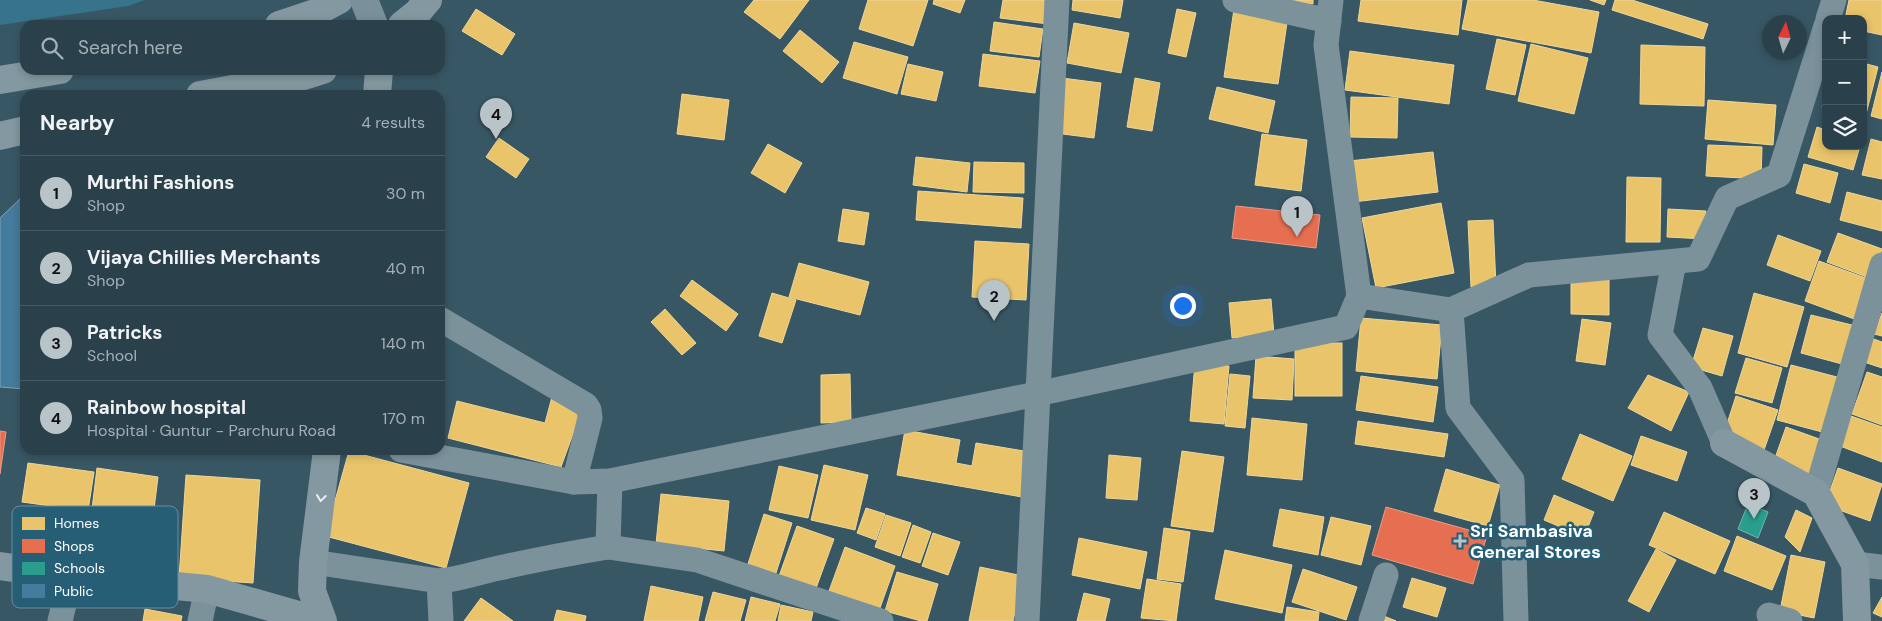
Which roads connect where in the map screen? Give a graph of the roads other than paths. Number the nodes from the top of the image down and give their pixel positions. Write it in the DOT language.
graph roads {
  1 [pos="339,0"];
  2 [pos="364,0"];
  3 [pos="428,0"];
  4 [pos="1057,0"];
  5 [pos="1235,0"];
  6 [pos="1834,0"];
  7 [pos="1330,10"];
  8 [pos="1829,15"];
  9 [pos="294,20"];
  10 [pos="372,20"];
  11 [pos="408,20"];
  12 [pos="1822,38"];
  13 [pos="30,75"];
  14 [pos="307,75"];
  15 [pos="380,75"];
  16 [pos="0,80"];
  17 [pos="227,90"];
  18 [pos="378,90"];
  19 [pos="20,131"];
  20 [pos="0,136"];
  21 [pos="1674,262"];
  22 [pos="1882,264"];
  23 [pos="1358,296"];
  24 [pos="1451,310"];
  25 [pos="445,322"];
  26 [pos="1037,394"];
  27 [pos="1724,443"];
  28 [pos="326,455"];
  29 [pos="427,455"];
  30 [pos="610,481"];
  31 [pos="574,482"];
  32 [pos="1816,493"];
  33 [pos="608,547"];
  34 [pos="313,562"];
  35 [pos="1855,564"];
  36 [pos="1882,567"];
  37 [pos="1386,575"];
  38 [pos="439,580"];
  39 [pos="178,586"];
  40 [pos="207,589"];
  41 [pos="63,608"];
  42 [pos="310,620"];
  43 [pos="60,621"];
  44 [pos="200,621"];
  45 [pos="441,621"];
  46 [pos="881,621"];
  47 [pos="1027,621"];
  48 [pos="1372,621"];
  49 [pos="1516,621"];
  50 [pos="1857,621"];
  1 -- 9 [label="street"];
  2 -- 10 [label="main road"];
  3 -- 11 [label="street"];
  4 -- 26 [label="street"];
  5 -- 7 [label="street"];
  6 -- 8 [label="street"];
  7 -- 23 [label="street"];
  12 -- 21 [label="street"];
  13 -- 16 [label="street"];
  14 -- 17 [label="street"];
  15 -- 18 [label="street"];
  19 -- 20 [label="street"];
  21 -- 24 [label="street"];
  21 -- 27 [label="street"];
  22 -- 32 [label="street"];
  23 -- 24 [label="street"];
  23 -- 26 [label="street"];
  24 -- 49 [label="street"];
  25 -- 31 [label="street"];
  26 -- 30 [label="street"];
  26 -- 47 [label="street"];
  27 -- 32 [label="street"];
  28 -- 34 [label="street, one-way"];
  29 -- 31 [label="street"];
  30 -- 31 [label="street"];
  30 -- 33 [label="street"];
  32 -- 35 [label="street"];
  33 -- 38 [label="street"];
  33 -- 46 [label="street"];
  34 -- 38 [label="street"];
  34 -- 42 [label="street"];
  35 -- 36 [label="street"];
  35 -- 50 [label="street"];
  37 -- 48 [label="street"];
  38 -- 45 [label="street"];
  39 -- 40 [label="street"];
  40 -- 42 [label="street"];
  40 -- 44 [label="street"];
  41 -- 43 [label="street"];
}
